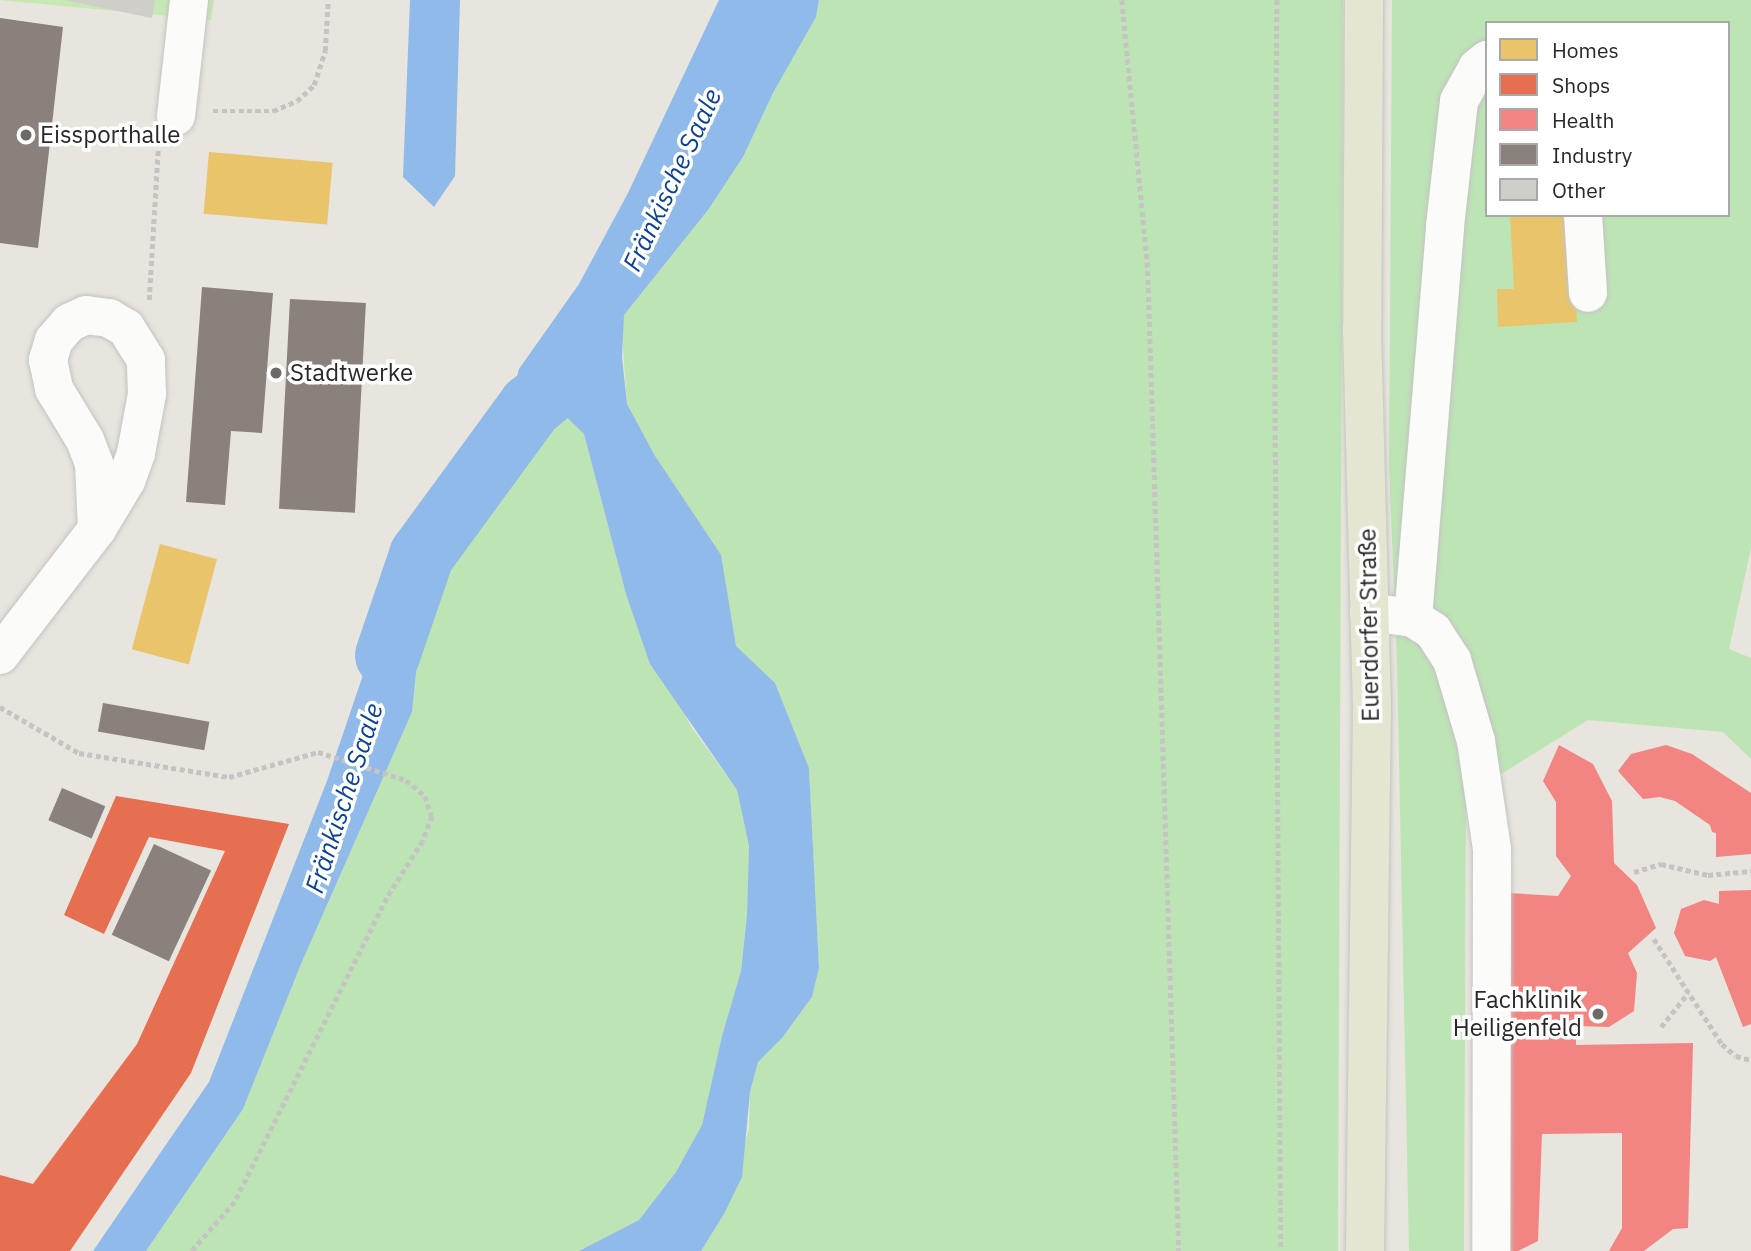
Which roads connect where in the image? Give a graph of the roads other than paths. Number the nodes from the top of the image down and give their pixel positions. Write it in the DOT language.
graph roads {
  1 [pos="189,0"];
  2 [pos="1364,0"];
  3 [pos="1485,62"];
  4 [pos="176,116"];
  5 [pos="1583,217"];
  6 [pos="1588,293"];
  7 [pos="97,529"];
  8 [pos="1369,612"];
  9 [pos="1413,618"];
  10 [pos="0,655"];
  11 [pos="1365,1251"];
  12 [pos="1491,1251"];
  1 -- 4 [label="street"];
  2 -- 8 [label="main road, Euerdorfer Straße"];
  3 -- 9 [label="street"];
  5 -- 6 [label="street"];
  7 -- 7 [label="street"];
  7 -- 10 [label="street"];
  8 -- 9 [label="street"];
  8 -- 11 [label="main road, Euerdorfer Straße"];
  9 -- 12 [label="street"];
}
